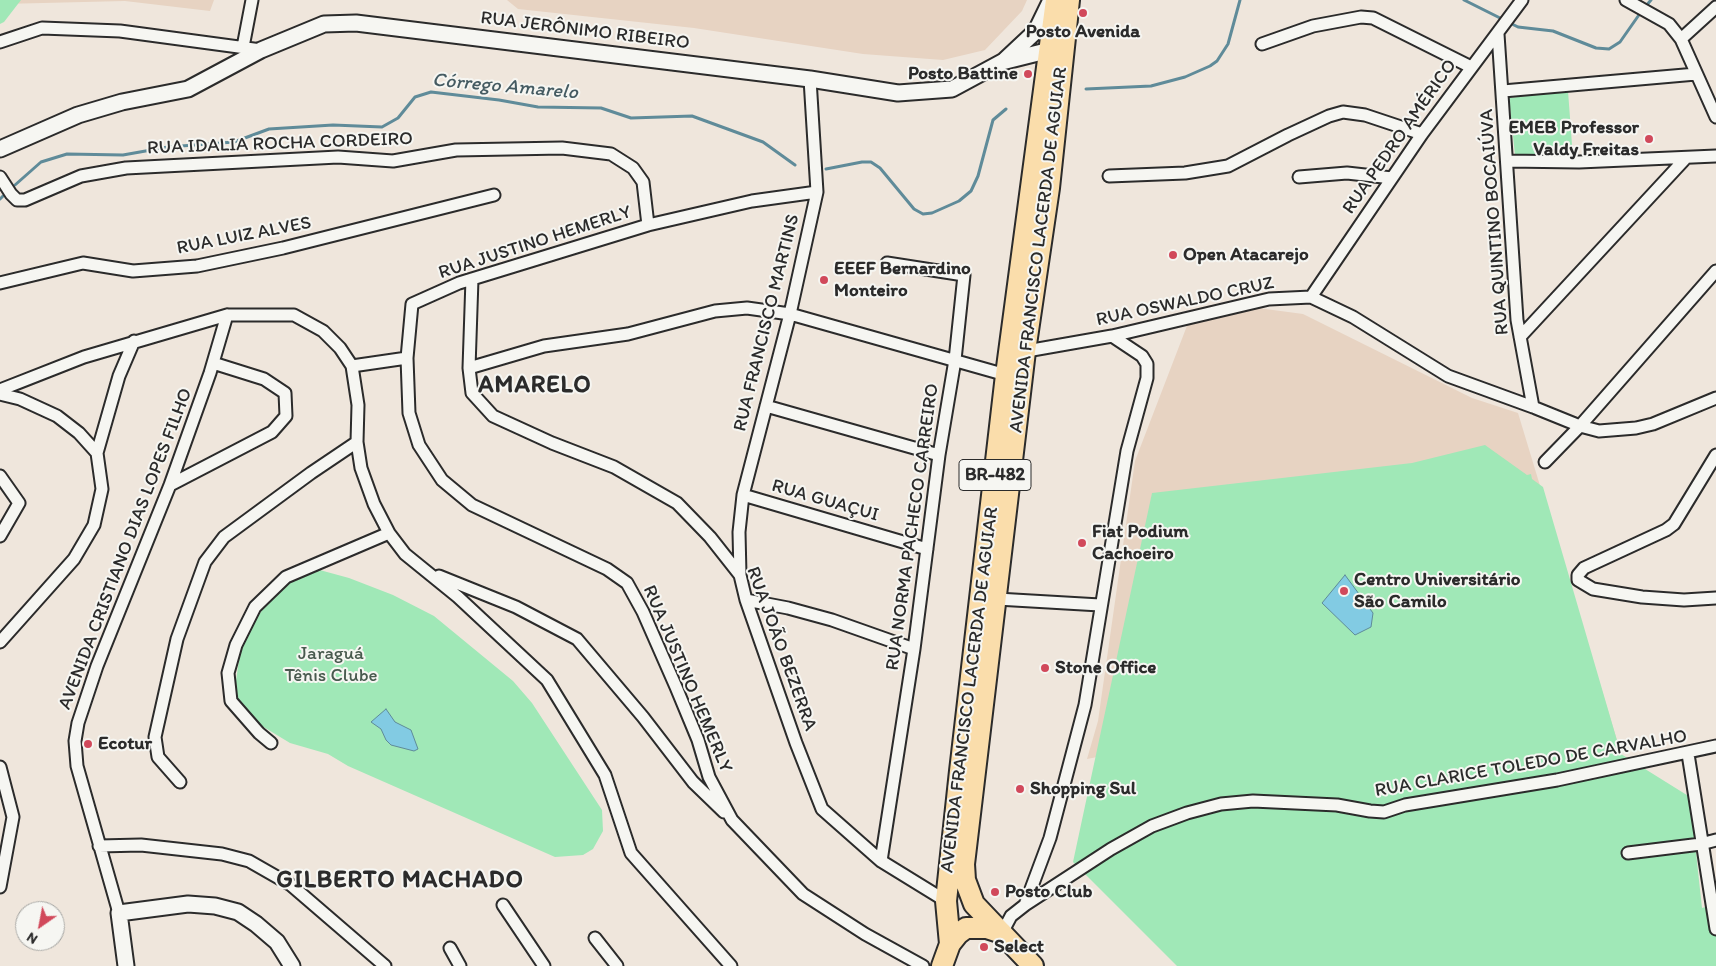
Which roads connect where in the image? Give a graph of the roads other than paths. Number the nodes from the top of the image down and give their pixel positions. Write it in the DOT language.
graph roads {
  1 [pos="252,0"];
  2 [pos="1051,0"];
  3 [pos="1056,0"];
  4 [pos="1070,0"];
  5 [pos="1522,0"];
  6 [pos="1626,0"];
  7 [pos="1716,7"];
  8 [pos="1504,25"];
  9 [pos="1036,31"];
  10 [pos="1681,39"];
  11 [pos="0,42"];
  12 [pos="1262,44"];
  13 [pos="243,47"];
  14 [pos="261,50"];
  15 [pos="1050,50"];
  16 [pos="1002,62"];
  17 [pos="1471,67"];
  18 [pos="1696,74"];
  19 [pos="810,79"];
  20 [pos="1504,91"];
  21 [pos="1716,117"];
  22 [pos="1422,134"];
  23 [pos="0,149"];
  24 [pos="1716,156"];
  25 [pos="1685,159"];
  26 [pos="1508,161"];
  27 [pos="1110,176"];
  28 [pos="0,177"];
  29 [pos="1300,177"];
  30 [pos="1392,178"];
  31 [pos="817,192"];
  32 [pos="494,195"];
  33 [pos="648,225"];
  34 [pos="887,264"];
  35 [pos="1716,270"];
  36 [pos="472,279"];
  37 [pos="0,283"];
  38 [pos="1311,297"];
  39 [pos="790,314"];
  40 [pos="227,315"];
  41 [pos="1112,336"];
  42 [pos="1520,337"];
  43 [pos="134,341"];
  44 [pos="407,358"];
  45 [pos="955,360"];
  46 [pos="1013,361"];
  47 [pos="214,363"];
  48 [pos="352,366"];
  49 [pos="469,368"];
  50 [pos="0,390"];
  51 [pos="0,394"];
  52 [pos="1716,398"];
  53 [pos="766,406"];
  54 [pos="1534,407"];
  55 [pos="1580,426"];
  56 [pos="357,442"];
  57 [pos="97,453"];
  58 [pos="939,455"];
  59 [pos="1716,455"];
  60 [pos="1545,462"];
  61 [pos="0,476"];
  62 [pos="170,485"];
  63 [pos="743,495"];
  64 [pos="389,533"];
  65 [pos="0,536"];
  66 [pos="927,549"];
  67 [pos="429,572"];
  68 [pos="740,575"];
  69 [pos="1716,598"];
  70 [pos="997,599"];
  71 [pos="746,600"];
  72 [pos="1100,605"];
  73 [pos="0,642"];
  74 [pos="914,649"];
  75 [pos="271,743"];
  76 [pos="1716,746"];
  77 [pos="1688,754"];
  78 [pos="0,767"];
  79 [pos="180,782"];
  80 [pos="732,820"];
  81 [pos="1716,840"];
  82 [pos="1701,844"];
  83 [pos="99,846"];
  84 [pos="1628,853"];
  85 [pos="880,861"];
  86 [pos="0,887"];
  87 [pos="946,901"];
  88 [pos="1025,904"];
  89 [pos="503,905"];
  90 [pos="119,913"];
  91 [pos="1716,929"];
  92 [pos="1002,933"];
  93 [pos="595,938"];
  94 [pos="950,944"];
  95 [pos="450,948"];
  96 [pos="126,966"];
  97 [pos="292,966"];
  98 [pos="385,966"];
  99 [pos="460,966"];
  100 [pos="544,966"];
  101 [pos="617,966"];
  102 [pos="731,966"];
  103 [pos="923,966"];
  104 [pos="942,966"];
  105 [pos="1033,966"];
  1 -- 13 [label="street"];
  2 -- 9 [label="street"];
  3 -- 15 [label="highway, BR-482"];
  4 -- 15 [label="highway, BR-482"];
  5 -- 8 [label="street, RUA PEDRO AMÉRICO"];
  6 -- 10 [label="street"];
  7 -- 10 [label="street"];
  8 -- 17 [label="street, RUA PEDRO AMÉRICO"];
  8 -- 20 [label="street, RUA QUINTINO BOCAIÚVA"];
  9 -- 15 [label="street"];
  9 -- 16 [label="street"];
  10 -- 18 [label="street"];
  11 -- 13 [label="street"];
  12 -- 17 [label="street"];
  13 -- 14 [label="street"];
  14 -- 19 [label="street, RUA JERÔNIMO RIBEIRO"];
  14 -- 23 [label="street, RUA JERÔNIMO RIBEIRO"];
  15 -- 16 [label="street"];
  15 -- 46 [label="highway, AVENIDA FRANCISCO LACERDA DE AGUIAR / BR-482"];
  16 -- 19 [label="street, RUA JERÔNIMO RIBEIRO"];
  17 -- 22 [label="street, RUA PEDRO AMÉRICO"];
  18 -- 20 [label="street"];
  18 -- 21 [label="street"];
  19 -- 31 [label="street, RUA FRANCISCO MARTINS"];
  20 -- 26 [label="street, RUA QUINTINO BOCAIÚVA"];
  22 -- 27 [label="street"];
  22 -- 30 [label="street, RUA PEDRO AMÉRICO"];
  24 -- 25 [label="street"];
  25 -- 26 [label="street"];
  25 -- 42 [label="street"];
  26 -- 42 [label="street, RUA QUINTINO BOCAIÚVA"];
  28 -- 33 [label="street, RUA IDALIA ROCHA CORDEIRO"];
  29 -- 30 [label="street"];
  30 -- 38 [label="street, RUA PEDRO AMÉRICO"];
  31 -- 33 [label="street, RUA JUSTINO HEMERLY"];
  31 -- 39 [label="street, RUA FRANCISCO MARTINS"];
  32 -- 37 [label="street, RUA LUIZ ALVES"];
  33 -- 36 [label="street, RUA JUSTINO HEMERLY"];
  34 -- 45 [label="street, RUA NORMA PACHECO CARREIRO"];
  35 -- 55 [label="street"];
  36 -- 44 [label="street, RUA JUSTINO HEMERLY"];
  36 -- 49 [label="street, RUA JOÃO BEZERRA"];
  38 -- 41 [label="street, RUA OSWALDO CRUZ"];
  38 -- 54 [label="street, RUA OSWALDO CRUZ"];
  39 -- 45 [label="street"];
  39 -- 49 [label="street"];
  39 -- 53 [label="street, RUA FRANCISCO MARTINS"];
  40 -- 43 [label="street"];
  40 -- 47 [label="street, AVENIDA CRISTIANO DIAS LOPES FILHO"];
  40 -- 48 [label="street"];
  41 -- 46 [label="street, RUA OSWALDO CRUZ"];
  41 -- 72 [label="street"];
  42 -- 54 [label="street, RUA QUINTINO BOCAIÚVA"];
  43 -- 50 [label="street"];
  43 -- 57 [label="street"];
  44 -- 48 [label="street"];
  44 -- 80 [label="street, RUA JUSTINO HEMERLY"];
  45 -- 46 [label="street"];
  45 -- 58 [label="street, RUA NORMA PACHECO CARREIRO"];
  46 -- 70 [label="highway, AVENIDA FRANCISCO LACERDA DE AGUIAR / BR-482"];
  46 -- 87 [label="highway, AVENIDA FRANCISCO LACERDA DE AGUIAR / BR-482"];
  47 -- 62 [label="street, AVENIDA CRISTIANO DIAS LOPES FILHO"];
  47 -- 62 [label="street"];
  48 -- 56 [label="street"];
  49 -- 68 [label="street, RUA JOÃO BEZERRA"];
  51 -- 57 [label="street"];
  52 -- 55 [label="street, RUA OSWALDO CRUZ"];
  53 -- 58 [label="street"];
  53 -- 63 [label="street, RUA FRANCISCO MARTINS"];
  54 -- 55 [label="street, RUA OSWALDO CRUZ"];
  55 -- 60 [label="street"];
  56 -- 64 [label="street"];
  56 -- 79 [label="street"];
  57 -- 73 [label="street"];
  58 -- 66 [label="street, RUA NORMA PACHECO CARREIRO"];
  59 -- 69 [label="street"];
  61 -- 65 [label="street"];
  62 -- 83 [label="street, AVENIDA CRISTIANO DIAS LOPES FILHO"];
  63 -- 66 [label="street, RUA GUAÇUI"];
  63 -- 68 [label="street, RUA FRANCISCO MARTINS"];
  64 -- 67 [label="street"];
  64 -- 75 [label="street"];
  66 -- 74 [label="street, RUA NORMA PACHECO CARREIRO"];
  67 -- 80 [label="street"];
  67 -- 102 [label="street"];
  68 -- 71 [label="street, RUA JOÃO BEZERRA"];
  70 -- 72 [label="street"];
  70 -- 92 [label="highway, AVENIDA FRANCISCO LACERDA DE AGUIAR / BR-482"];
  71 -- 74 [label="street"];
  71 -- 85 [label="street, RUA JOÃO BEZERRA"];
  72 -- 88 [label="street"];
  74 -- 85 [label="street, RUA NORMA PACHECO CARREIRO"];
  76 -- 77 [label="street, RUA CLARICE TOLEDO DE CARVALHO"];
  77 -- 82 [label="street"];
  77 -- 88 [label="street, RUA CLARICE TOLEDO DE CARVALHO"];
  78 -- 86 [label="street"];
  80 -- 103 [label="street, RUA JUSTINO HEMERLY"];
  81 -- 82 [label="street"];
  82 -- 84 [label="street"];
  82 -- 91 [label="street"];
  83 -- 90 [label="street, AVENIDA CRISTIANO DIAS LOPES FILHO"];
  83 -- 98 [label="street"];
  85 -- 87 [label="street, RUA JOÃO BEZERRA"];
  87 -- 94 [label="highway, AVENIDA FRANCISCO LACERDA DE AGUIAR / BR-482"];
  88 -- 92 [label="street, RUA CLARICE TOLEDO DE CARVALHO"];
  89 -- 100 [label="street"];
  90 -- 96 [label="street"];
  90 -- 97 [label="street"];
  92 -- 94 [label="highway"];
  92 -- 105 [label="highway, AVENIDA FRANCISCO LACERDA DE AGUIAR"];
  93 -- 101 [label="street"];
  94 -- 104 [label="highway, BR-482"];
  95 -- 99 [label="street"];
}
